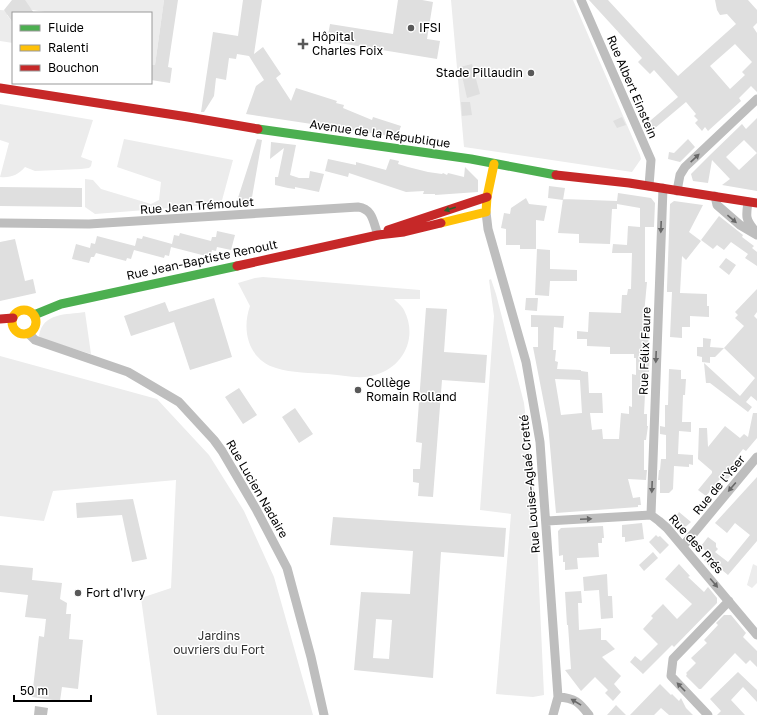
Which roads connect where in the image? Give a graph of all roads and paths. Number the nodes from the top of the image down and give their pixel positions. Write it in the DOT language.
graph roads {
  1 [pos="581,0"];
  2 [pos="0,88"];
  3 [pos="757,99"];
  4 [pos="494,164"];
  5 [pos="649,186"];
  6 [pos="663,188"];
  7 [pos="677,190"];
  8 [pos="715,196"];
  9 [pos="487,197"];
  10 [pos="752,202"];
  11 [pos="486,212"];
  12 [pos="0,222"];
  13 [pos="378,234"];
  14 [pos="757,234"];
  15 [pos="34,315"];
  16 [pos="13,318"];
  17 [pos="0,319"];
  18 [pos="28,333"];
  19 [pos="757,458"];
  20 [pos="650,515"];
  21 [pos="547,521"];
  22 [pos="683,546"];
  23 [pos="729,601"];
  24 [pos="757,635"];
  25 [pos="558,697"];
  26 [pos="324,715"];
  27 [pos="553,715"];
  28 [pos="589,715"];
  29 [pos="708,715"];
  1 -- 5 [label="street, Rue Albert Einstein"];
  2 -- 4 [label="main road, Avenue de la République"];
  7 -- 3 [label="street, one-way"];
  4 -- 5 [label="main road, Avenue de la République"];
  4 -- 9 [label="main road"];
  5 -- 6 [label="main road, Avenue de la République"];
  6 -- 7 [label="main road, Avenue de la République"];
  6 -- 20 [label="street, Rue Félix Faure, one-way"];
  7 -- 8 [label="main road, Avenue de la République"];
  8 -- 10 [label="main road, Avenue de la République"];
  8 -- 14 [label="street, one-way"];
  9 -- 11 [label="main road"];
  9 -- 13 [label="main road, Rue Jean-Baptiste Renoult, one-way"];
  10 -- 14 [label="street"];
  11 -- 13 [label="main road, Rue Jean-Baptiste Renoult"];
  11 -- 21 [label="street, Rue Louise-Aglaé Cretté"];
  12 -- 13 [label="street, Rue Jean Trémoulet"];
  13 -- 15 [label="main road, Rue Jean-Baptiste Renoult"];
  15 -- 16 [label="main road"];
  15 -- 18 [label="main road"];
  16 -- 17 [label="main road"];
  16 -- 18 [label="main road"];
  18 -- 26 [label="street, Rue Lucien Nadaire"];
  19 -- 22 [label="street, Rue de l'Yser, one-way"];
  21 -- 20 [label="street, Rue des Prés, one-way"];
  20 -- 22 [label="street, Rue des Prés"];
  21 -- 25 [label="street, Rue Louise-Aglaé Cretté"];
  22 -- 23 [label="street, Rue des Prés, one-way"];
  23 -- 24 [label="street, Rue des Prés"];
  29 -- 23 [label="street, one-way"];
  25 -- 27 [label="street, Rue Louise-Aglaé Cretté"];
  28 -- 25 [label="street, one-way"];
}
